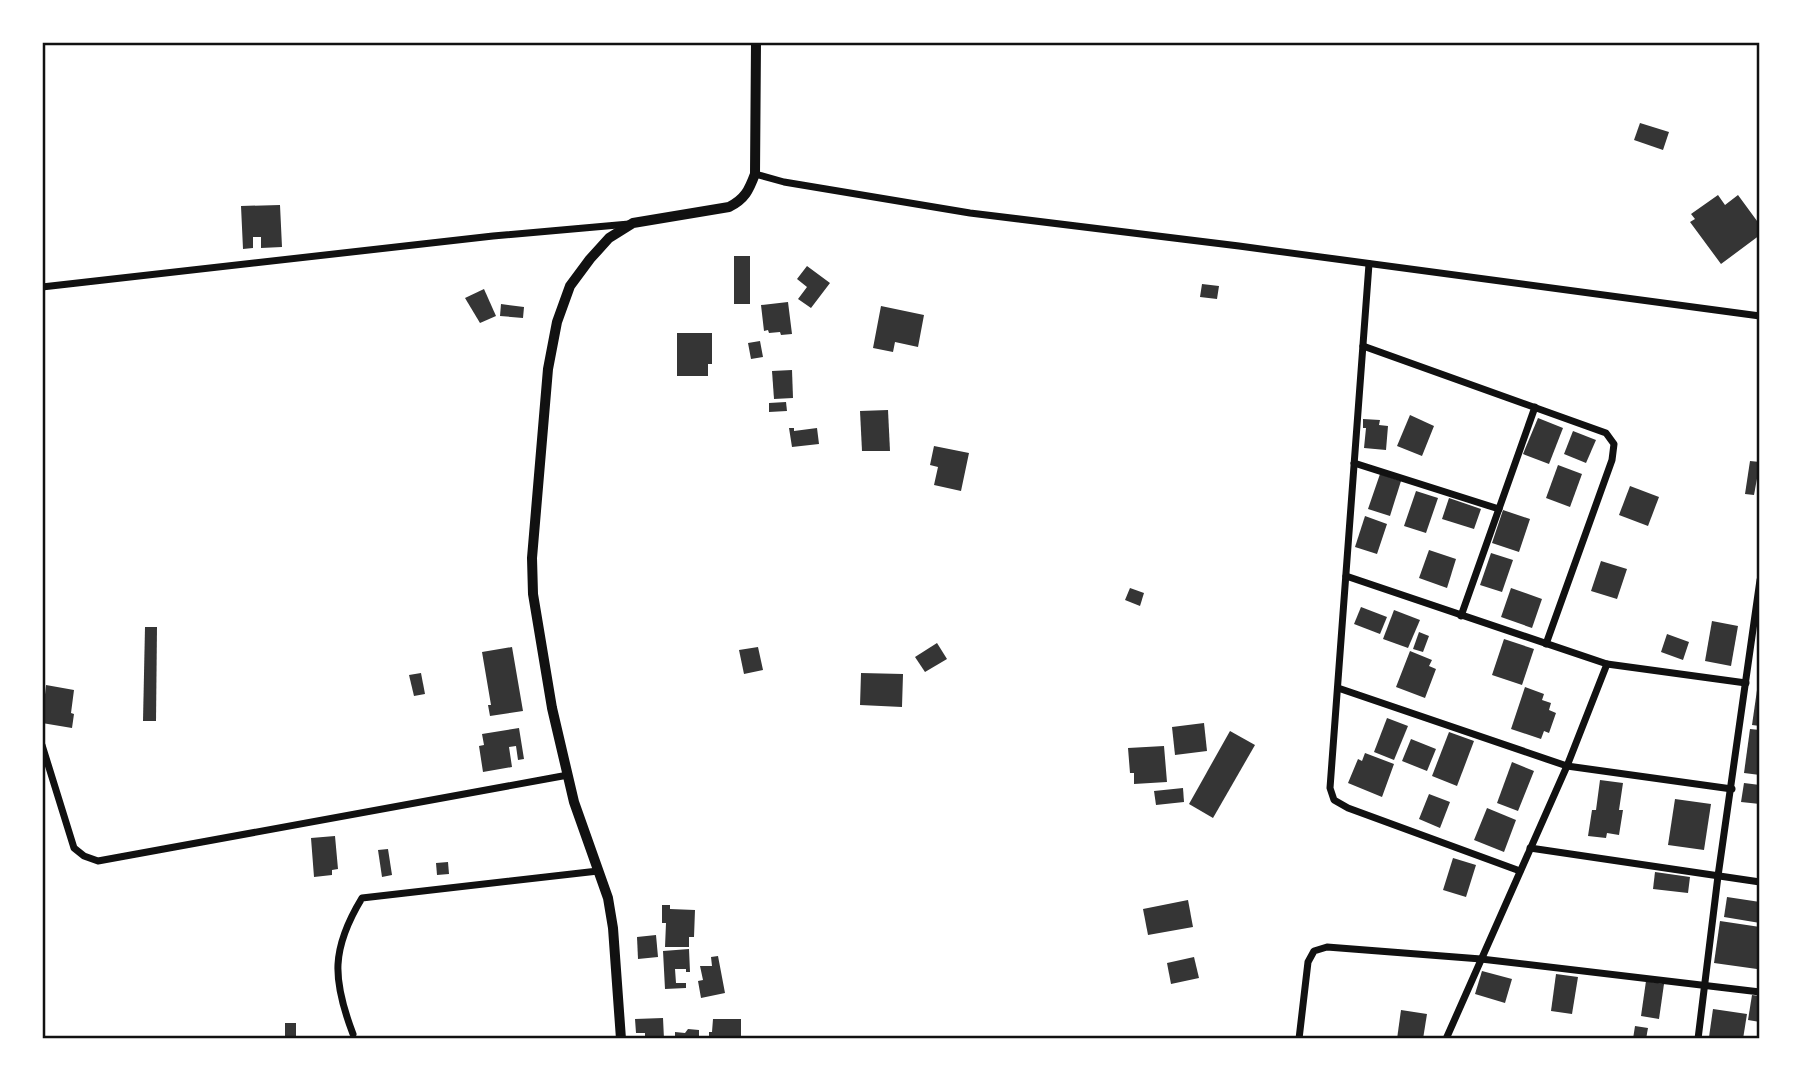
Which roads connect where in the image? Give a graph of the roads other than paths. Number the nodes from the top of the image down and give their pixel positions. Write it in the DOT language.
graph roads {
  1 [pos="756,42"];
  2 [pos="755,174"];
  3 [pos="633,223"];
  4 [pos="1369,264"];
  5 [pos="42,287"];
  6 [pos="1760,316"];
  7 [pos="1363,346"];
  8 [pos="1535,407"];
  9 [pos="1354,463"];
  10 [pos="1499,509"];
  11 [pos="1346,576"];
  12 [pos="1760,580"];
  13 [pos="1461,616"];
  14 [pos="1546,644"];
  15 [pos="1607,664"];
  16 [pos="1746,683"];
  17 [pos="1338,688"];
  18 [pos="42,745"];
  19 [pos="1567,766"];
  20 [pos="568,775"];
  21 [pos="1732,789"];
  22 [pos="1531,848"];
  23 [pos="598,871"];
  24 [pos="1520,871"];
  25 [pos="1718,876"];
  26 [pos="1760,882"];
  27 [pos="1481,958"];
  28 [pos="1705,985"];
  29 [pos="1760,992"];
  30 [pos="353,1034"];
  31 [pos="621,1039"];
  32 [pos="1299,1039"];
  33 [pos="1446,1039"];
  34 [pos="1698,1039"];
  1 -- 2 [label="street"];
  2 -- 3 [label="street"];
  2 -- 4 [label="street"];
  3 -- 5 [label="street"];
  3 -- 20 [label="street"];
  4 -- 6 [label="street"];
  4 -- 7 [label="street"];
  7 -- 8 [label="street"];
  7 -- 9 [label="street"];
  8 -- 10 [label="street"];
  8 -- 14 [label="street"];
  9 -- 10 [label="street"];
  9 -- 11 [label="street"];
  10 -- 13 [label="street"];
  11 -- 13 [label="street"];
  11 -- 17 [label="street"];
  12 -- 16 [label="street"];
  13 -- 14 [label="street"];
  14 -- 15 [label="street"];
  15 -- 16 [label="street"];
  15 -- 19 [label="street"];
  16 -- 21 [label="street"];
  17 -- 19 [label="street"];
  17 -- 24 [label="street"];
  18 -- 20 [label="street"];
  19 -- 21 [label="street"];
  19 -- 22 [label="street"];
  20 -- 23 [label="street"];
  21 -- 25 [label="street"];
  22 -- 24 [label="street"];
  22 -- 25 [label="street"];
  23 -- 30 [label="street"];
  23 -- 31 [label="street"];
  24 -- 27 [label="street"];
  25 -- 26 [label="street"];
  25 -- 28 [label="street"];
  27 -- 28 [label="street"];
  27 -- 32 [label="street"];
  27 -- 33 [label="street"];
  28 -- 29 [label="street"];
  28 -- 34 [label="street"];
}
